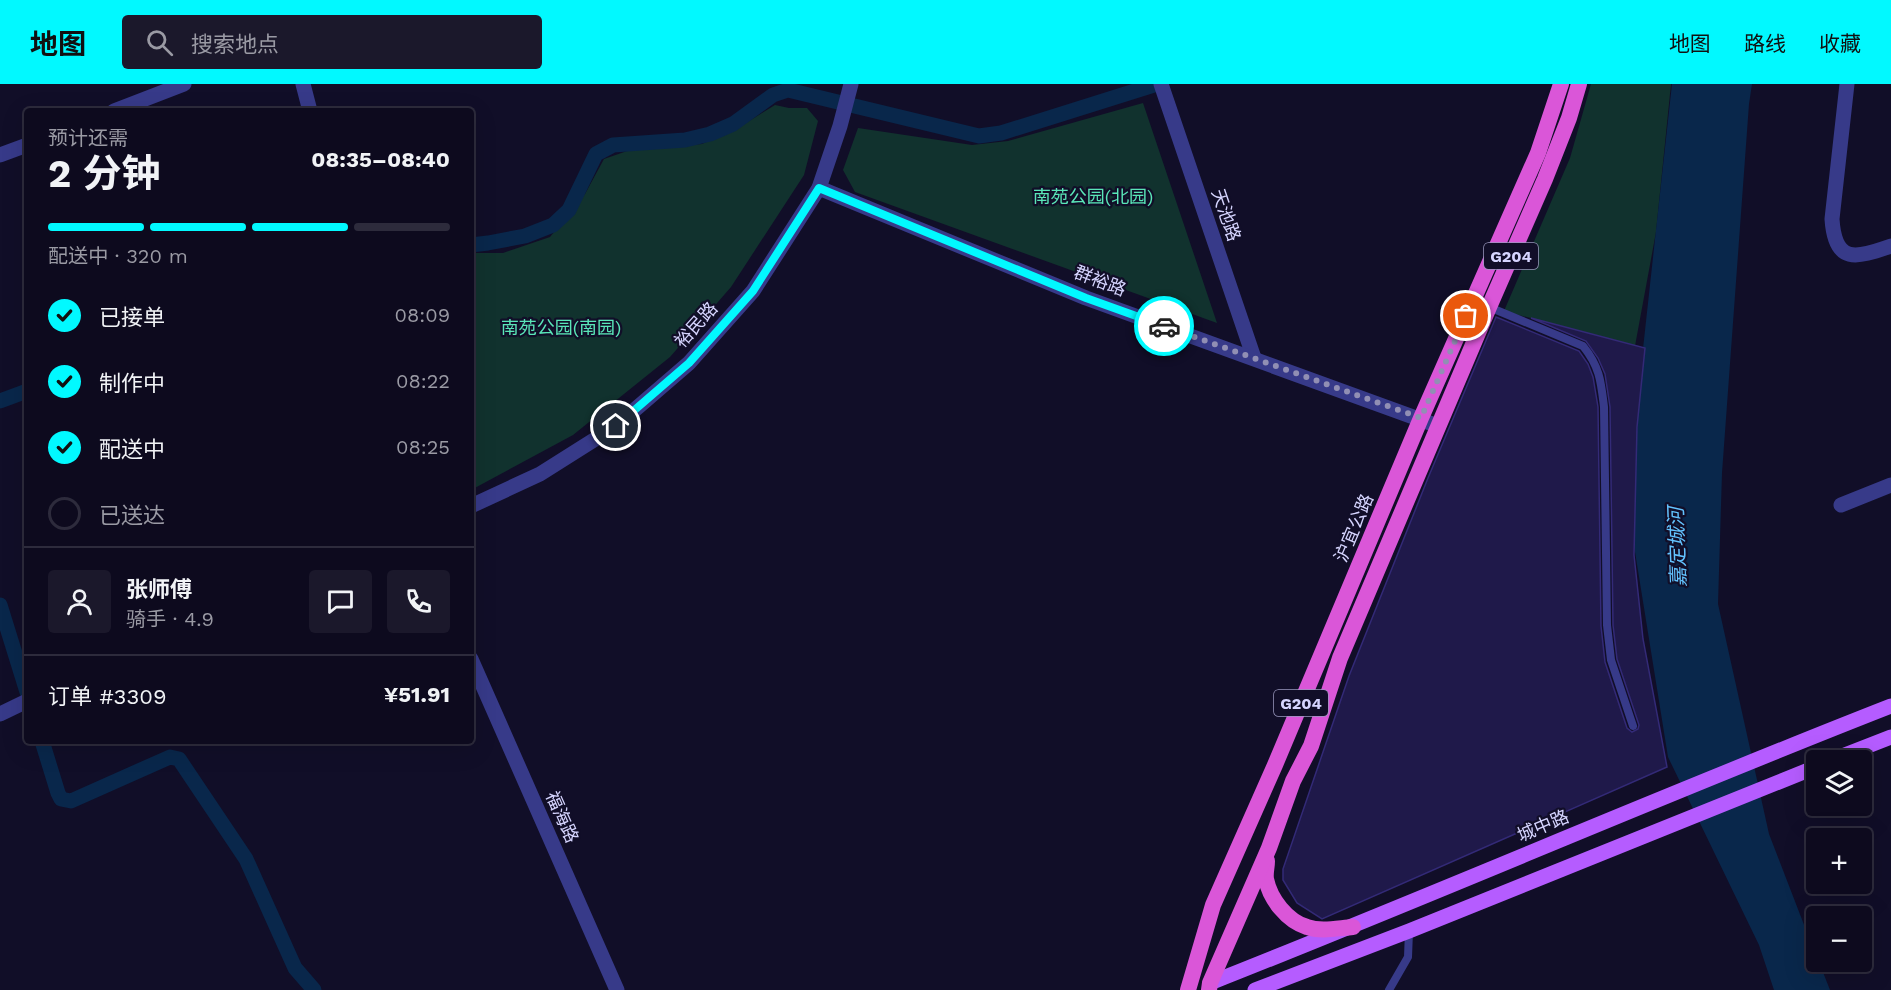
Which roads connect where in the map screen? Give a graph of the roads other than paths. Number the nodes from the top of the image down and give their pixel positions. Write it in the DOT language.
graph roads {
  1 [pos="184,84"];
  2 [pos="303,84"];
  3 [pos="851,84"];
  4 [pos="1561,84"];
  5 [pos="1579,84"];
  6 [pos="1847,84"];
  7 [pos="1163,89"];
  8 [pos="122,108"];
  9 [pos="309,108"];
  10 [pos="24,146"];
  11 [pos="0,155"];
  12 [pos="819,188"];
  13 [pos="1891,246"];
  14 [pos="1489,307"];
  15 [pos="1254,358"];
  16 [pos="1421,418"];
  17 [pos="1438,426"];
  18 [pos="1891,485"];
  19 [pos="474,505"];
  20 [pos="1841,505"];
  21 [pos="474,666"];
  22 [pos="24,702"];
  23 [pos="1891,706"];
  24 [pos="1,713"];
  25 [pos="1633,726"];
  26 [pos="1891,736"];
  27 [pos="1857,750"];
  28 [pos="1806,771"];
  29 [pos="1269,848"];
  30 [pos="1353,927"];
  31 [pos="1409,931"];
  32 [pos="1210,986"];
  33 [pos="617,990"];
  34 [pos="1188,990"];
  35 [pos="1256,990"];
  36 [pos="1389,990"];
  1 -- 8 [label="street"];
  2 -- 9 [label="street"];
  3 -- 12 [label="street, 裕民路"];
  4 -- 16 [label="highway, 沪宜公路 / G204"];
  5 -- 14 [label="highway, 沪宜公路 / G204"];
  6 -- 13 [label="street"];
  7 -- 15 [label="street, 天池路"];
  10 -- 11 [label="street"];
  12 -- 15 [label="street, 群裕路"];
  12 -- 19 [label="street, 裕民路"];
  14 -- 17 [label="highway, 沪宜公路 / G204"];
  14 -- 25 [label="lane"];
  15 -- 16 [label="street, 群裕路"];
  16 -- 17 [label="street, 群裕路"];
  16 -- 34 [label="highway, 沪宜公路 / G204"];
  17 -- 29 [label="highway, 沪宜公路 / G204"];
  18 -- 20 [label="street"];
  21 -- 33 [label="street, 福海路"];
  22 -- 24 [label="street"];
  23 -- 30 [label="main road, 城中路"];
  26 -- 27 [label="main road"];
  28 -- 31 [label="main road"];
  29 -- 30 [label="highway"];
  29 -- 32 [label="highway, 沪宜公路 / G204"];
  30 -- 32 [label="main road, 城中路"];
  31 -- 35 [label="main road"];
  31 -- 36 [label="lane"];
}
